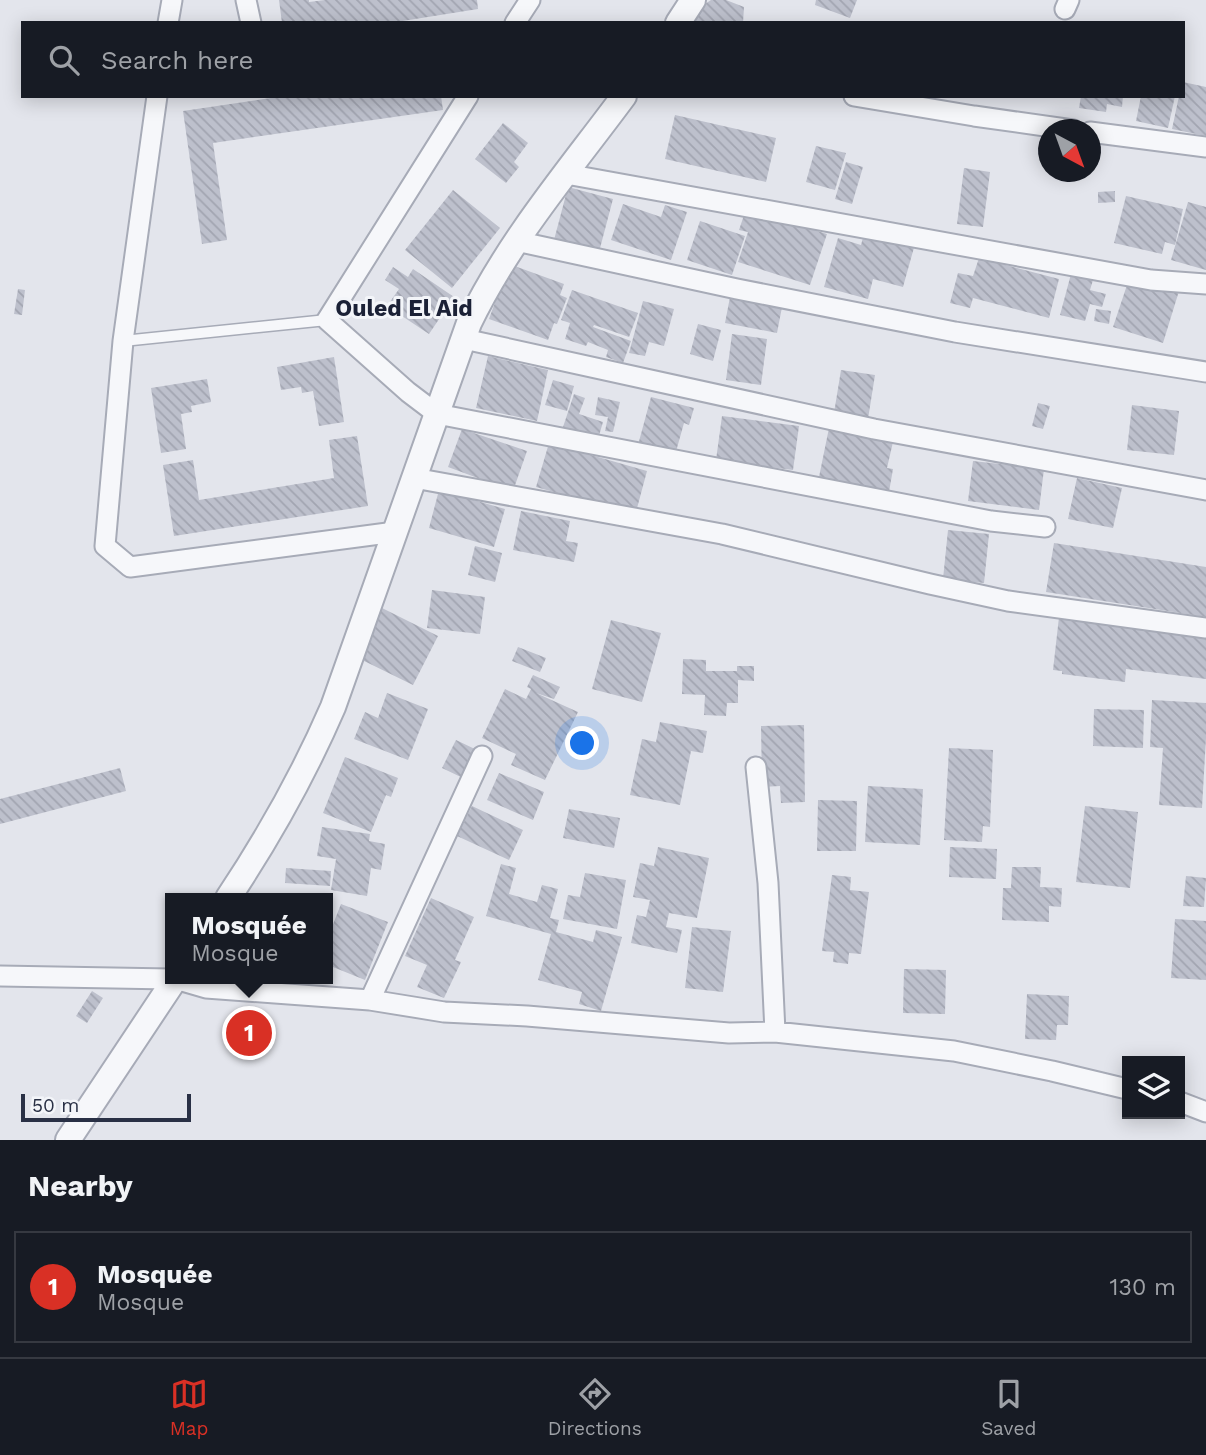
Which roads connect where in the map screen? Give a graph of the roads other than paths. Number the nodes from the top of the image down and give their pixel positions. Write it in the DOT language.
graph roads {
  1 [pos="172,0"];
  2 [pos="246,0"];
  3 [pos="530,0"];
  4 [pos="693,0"];
  5 [pos="168,21"];
  6 [pos="251,21"];
  7 [pos="516,21"];
  8 [pos="679,21"];
  9 [pos="157,98"];
  10 [pos="467,98"];
  11 [pos="623,98"];
  12 [pos="866,98"];
  13 [pos="1038,125"];
  14 [pos="1101,133"];
  15 [pos="1206,147"];
  16 [pos="566,174"];
  17 [pos="516,241"];
  18 [pos="1206,284"];
  19 [pos="327,320"];
  20 [pos="464,339"];
  21 [pos="123,341"];
  22 [pos="1206,372"];
  23 [pos="437,414"];
  24 [pos="414,478"];
  25 [pos="1206,490"];
  26 [pos="1045,527"];
  27 [pos="395,533"];
  28 [pos="1206,628"];
  29 [pos="482,756"];
  30 [pos="756,767"];
  31 [pos="231,893"];
  32 [pos="0,976"];
  33 [pos="165,979"];
  34 [pos="170,984"];
  35 [pos="191,984"];
  36 [pos="370,1000"];
  37 [pos="775,1032"];
  38 [pos="1122,1088"];
  39 [pos="1185,1104"];
  40 [pos="1206,1112"];
  41 [pos="68,1140"];
  1 -- 5 [label="street"];
  2 -- 6 [label="street"];
  3 -- 7 [label="street"];
  4 -- 8 [label="street"];
  9 -- 21 [label="street"];
  10 -- 19 [label="street"];
  11 -- 16 [label="street"];
  12 -- 13 [label="street"];
  14 -- 15 [label="street"];
  16 -- 17 [label="street"];
  16 -- 18 [label="street"];
  17 -- 20 [label="street"];
  17 -- 22 [label="street"];
  19 -- 21 [label="lane"];
  19 -- 23 [label="street"];
  20 -- 23 [label="street"];
  20 -- 25 [label="street"];
  21 -- 27 [label="street"];
  23 -- 24 [label="street"];
  23 -- 26 [label="street"];
  24 -- 27 [label="street"];
  24 -- 28 [label="street"];
  27 -- 31 [label="street"];
  29 -- 36 [label="street"];
  30 -- 37 [label="street"];
  32 -- 33 [label="street"];
  34 -- 41 [label="street"];
  35 -- 36 [label="street"];
  36 -- 37 [label="street"];
  37 -- 38 [label="street"];
  39 -- 40 [label="street"];
}
